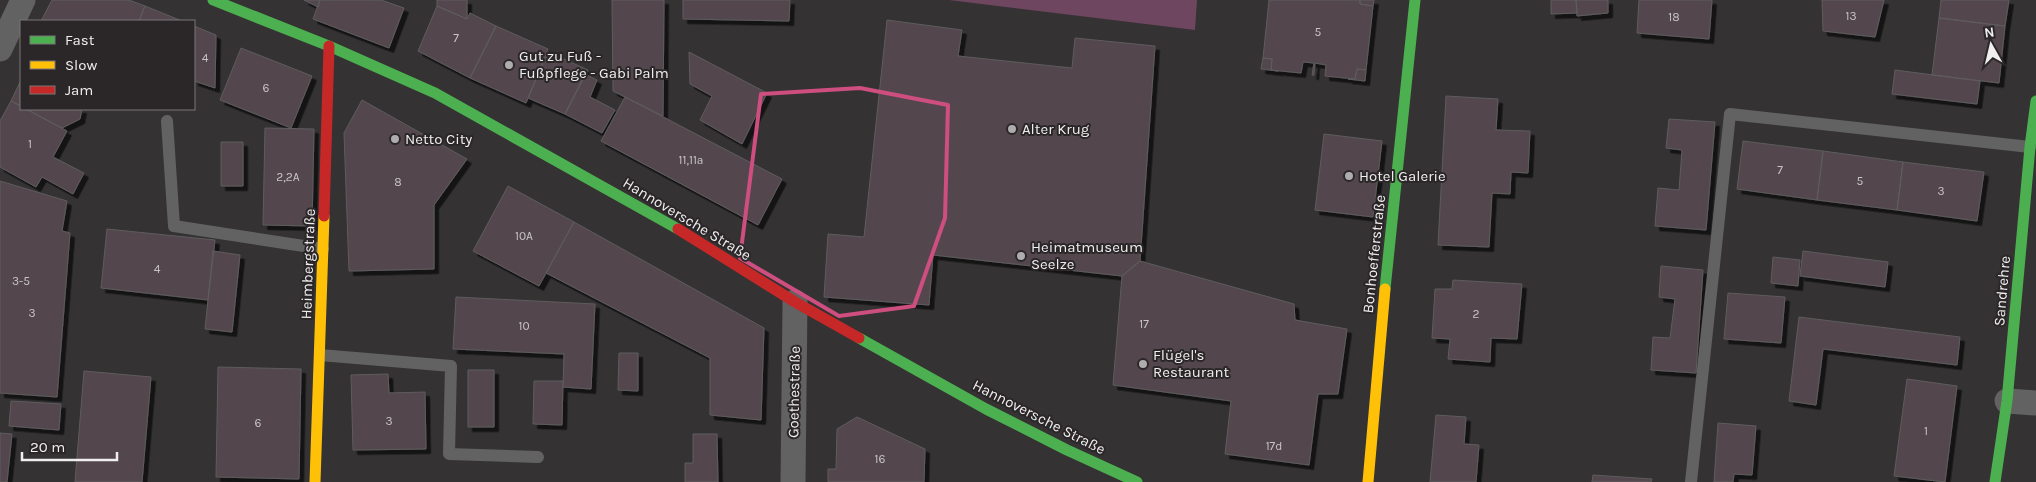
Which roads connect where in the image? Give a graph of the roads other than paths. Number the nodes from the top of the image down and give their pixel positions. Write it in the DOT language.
graph roads {
  1 [pos="22,0"];
  2 [pos="213,0"];
  3 [pos="1414,0"];
  4 [pos="328,46"];
  5 [pos="0,49"];
  6 [pos="2036,101"];
  7 [pos="167,121"];
  8 [pos="2030,147"];
  9 [pos="323,249"];
  10 [pos="795,302"];
  11 [pos="320,354"];
  12 [pos="2007,401"];
  13 [pos="2036,403"];
  14 [pos="538,457"];
  15 [pos="316,482"];
  16 [pos="793,482"];
  17 [pos="1137,482"];
  18 [pos="1368,482"];
  19 [pos="1691,482"];
  20 [pos="1995,482"];
  1 -- 5 [label="street"];
  2 -- 4 [label="street, Hannoversche Straße"];
  3 -- 18 [label="street, Bonhoefferstraße"];
  4 -- 9 [label="street, Heimbergstraße"];
  4 -- 10 [label="street, Hannoversche Straße"];
  6 -- 8 [label="street, Sandrehre"];
  7 -- 9 [label="lane"];
  8 -- 12 [label="street, Sandrehre"];
  8 -- 19 [label="lane"];
  9 -- 11 [label="street, Heimbergstraße"];
  10 -- 16 [label="street, Goethestraße"];
  10 -- 17 [label="street, Hannoversche Straße"];
  11 -- 14 [label="lane"];
  11 -- 15 [label="street, Heimbergstraße"];
  12 -- 13 [label="street"];
  12 -- 20 [label="street, Sandrehre"];
}
